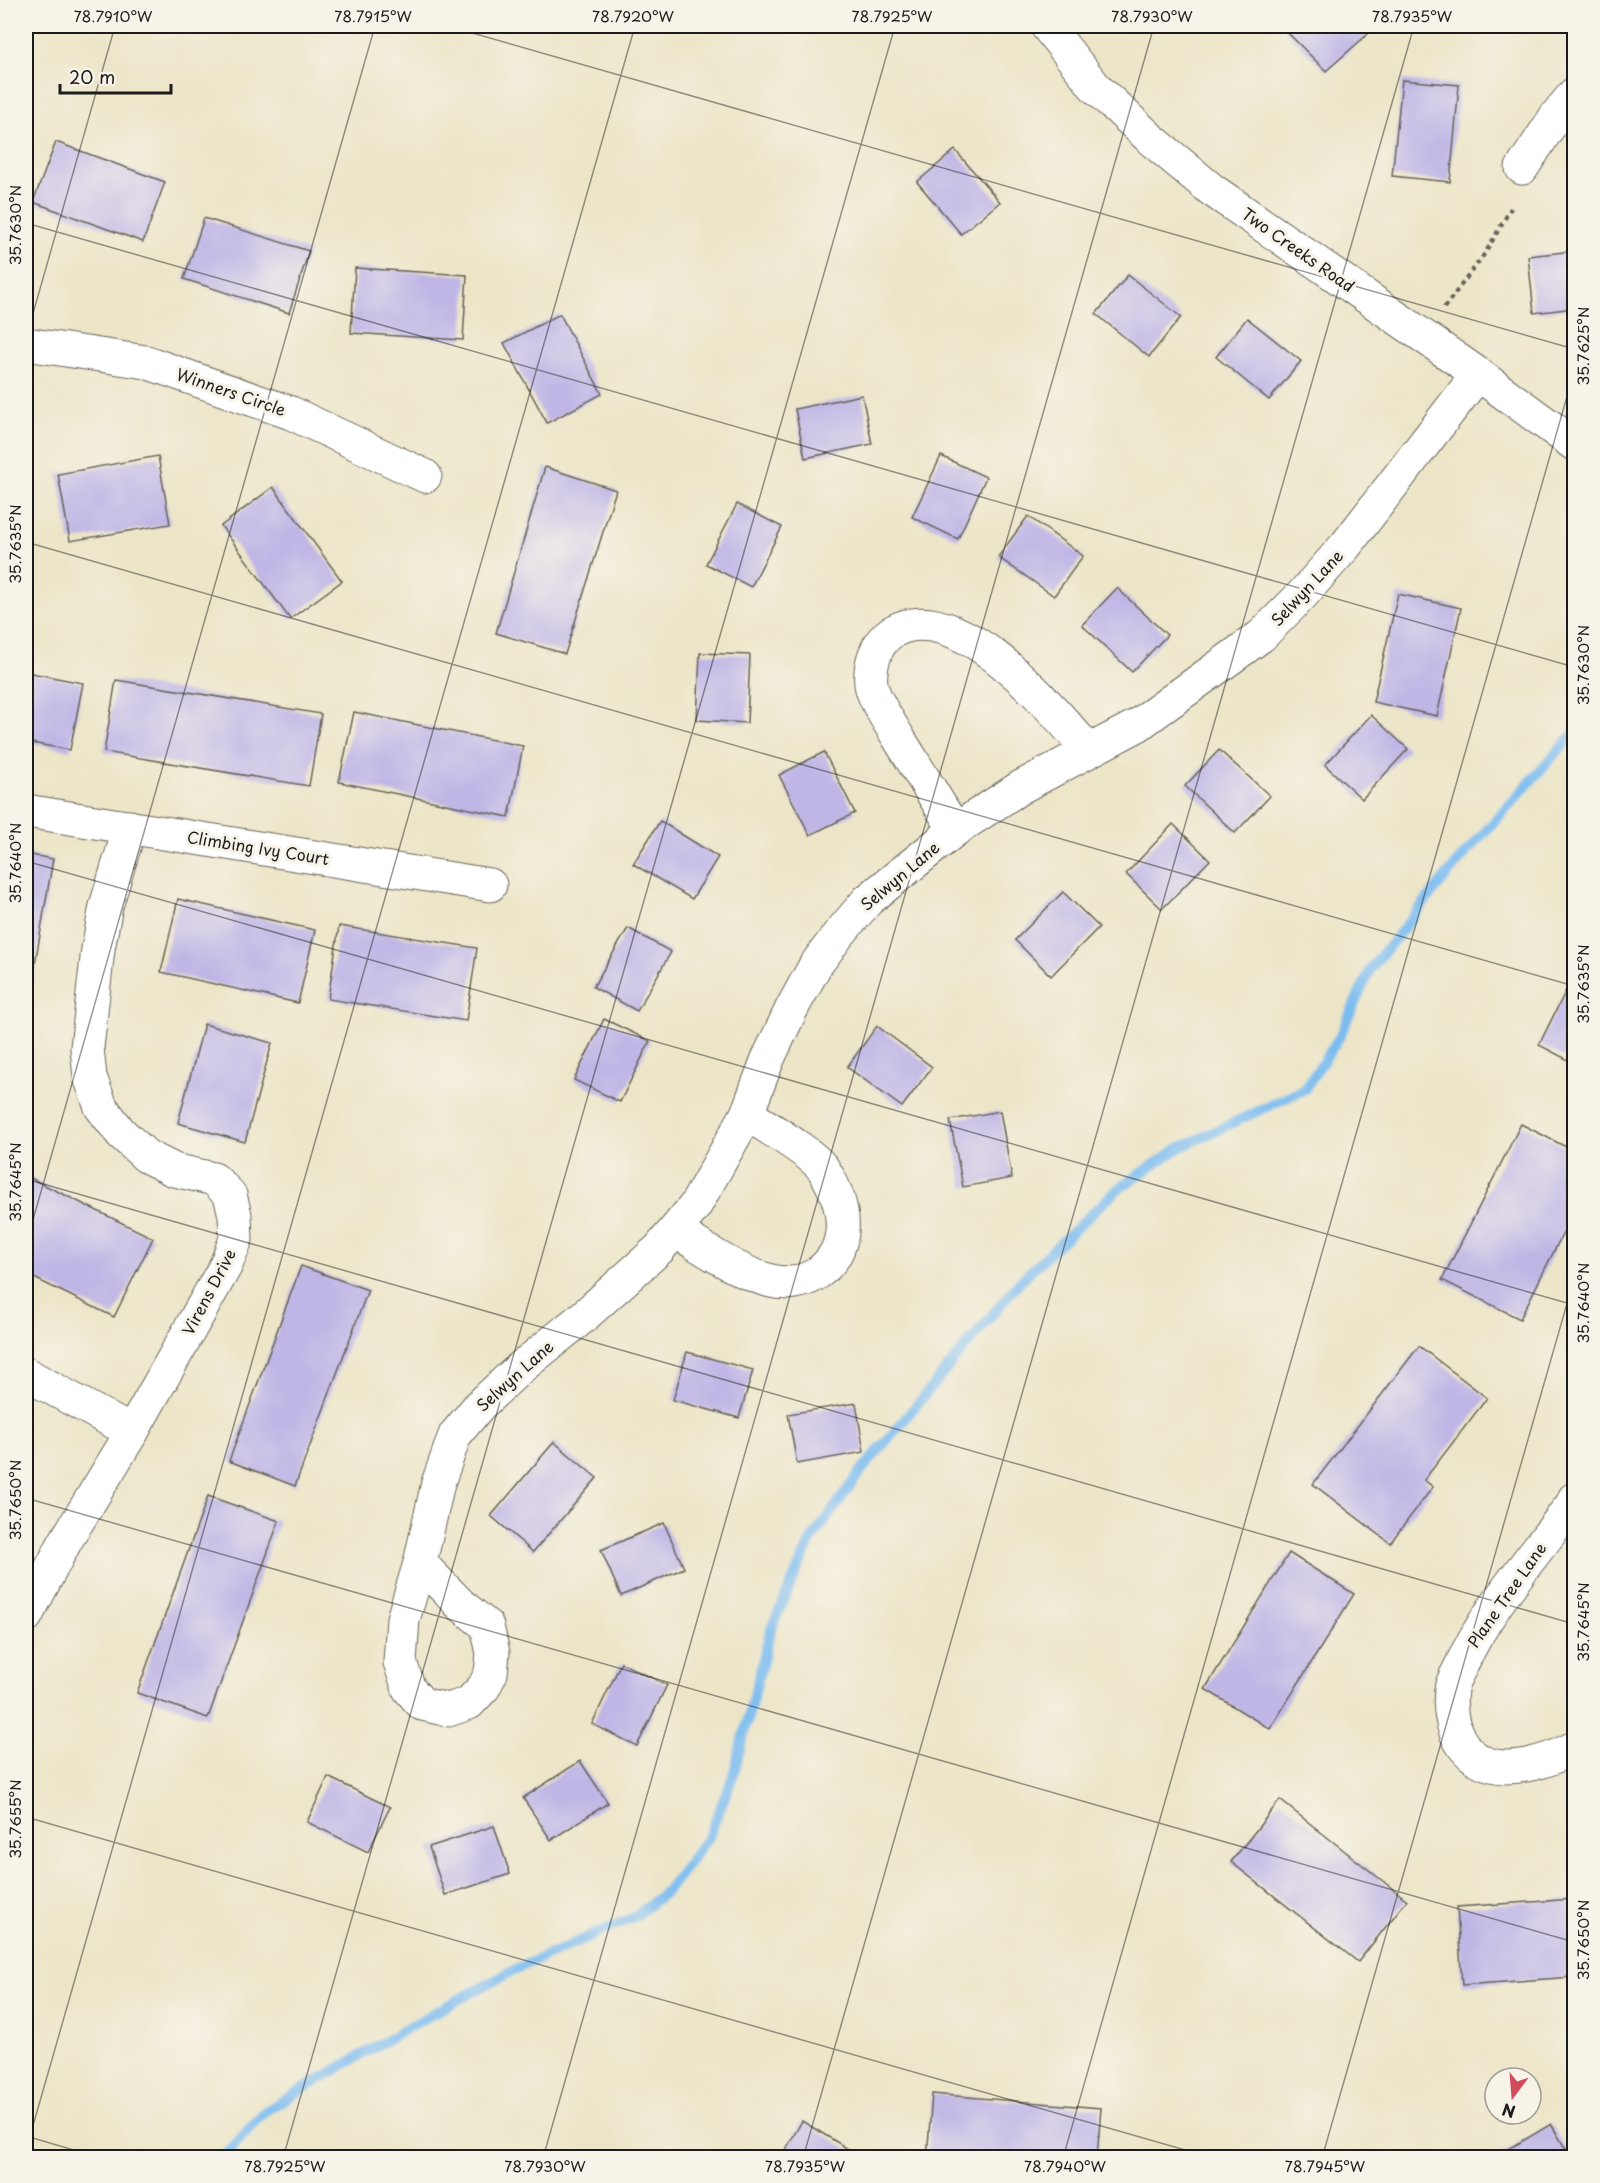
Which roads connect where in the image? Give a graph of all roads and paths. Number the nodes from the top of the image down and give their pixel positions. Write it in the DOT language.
graph roads {
  1 [pos="1047,26"];
  2 [pos="1575,94"];
  3 [pos="1522,168"];
  4 [pos="1512,208"];
  5 [pos="1444,308"];
  6 [pos="26,344"];
  7 [pos="1478,375"];
  8 [pos="1575,444"];
  9 [pos="425,476"];
  10 [pos="1089,751"];
  11 [pos="26,811"];
  12 [pos="130,827"];
  13 [pos="956,830"];
  14 [pos="490,885"];
  15 [pos="747,1114"];
  16 [pos="675,1230"];
  17 [pos="26,1374"];
  18 [pos="132,1432"];
  19 [pos="1574,1502"];
  20 [pos="420,1563"];
  21 [pos="26,1616"];
  22 [pos="1575,1748"];
  1 -- 7 [label="street, Two Creeks Road"];
  2 -- 3 [label="street"];
  4 -- 5 [label="path"];
  6 -- 9 [label="street, Winners Circle"];
  7 -- 8 [label="street, Two Creeks Road"];
  7 -- 10 [label="street, Selwyn Lane"];
  10 -- 13 [label="street, Selwyn Lane"];
  10 -- 13 [label="street, Selwyn Lane"];
  11 -- 12 [label="street, Climbing Ivy Court"];
  12 -- 14 [label="street, Climbing Ivy Court"];
  12 -- 18 [label="street, Virens Drive"];
  13 -- 15 [label="street, Selwyn Lane"];
  15 -- 16 [label="street, Selwyn Lane"];
  15 -- 16 [label="street"];
  16 -- 20 [label="street, Selwyn Lane"];
  17 -- 18 [label="street"];
  18 -- 21 [label="street, Virens Drive"];
  19 -- 22 [label="street, Plane Tree Lane"];
}
